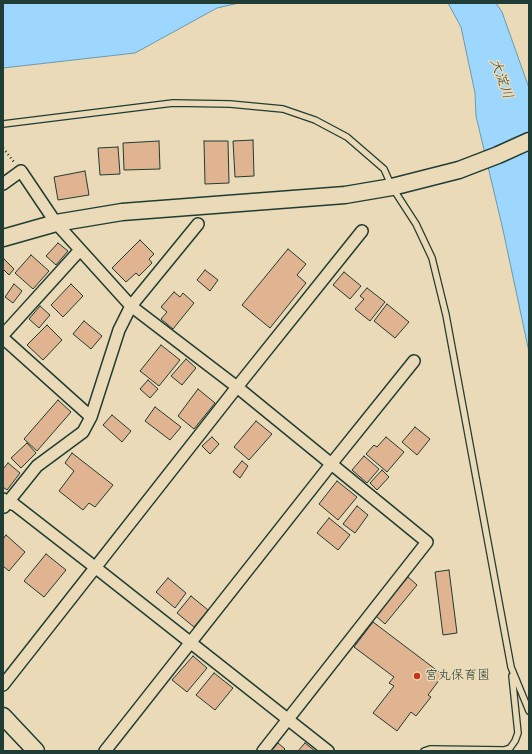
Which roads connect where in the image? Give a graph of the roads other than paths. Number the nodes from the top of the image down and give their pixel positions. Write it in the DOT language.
graph roads {
  1 [pos="3,124"];
  2 [pos="529,141"];
  3 [pos="3,184"];
  4 [pos="397,186"];
  5 [pos="56,223"];
  6 [pos="198,224"];
  7 [pos="362,231"];
  8 [pos="3,238"];
  9 [pos="80,250"];
  10 [pos="131,306"];
  11 [pos="3,336"];
  12 [pos="414,361"];
  13 [pos="237,387"];
  14 [pos="91,417"];
  15 [pos="332,463"];
  16 [pos="4,503"];
  17 [pos="96,568"];
  18 [pos="190,643"];
  19 [pos="511,668"];
  20 [pos="3,685"];
  21 [pos="529,711"];
  22 [pos="3,716"];
  23 [pos="287,720"];
  24 [pos="36,751"];
  25 [pos="105,751"];
  26 [pos="263,751"];
  27 [pos="328,751"];
  28 [pos="424,751"];
  1 -- 4 [label="lane"];
  2 -- 4 [label="street"];
  3 -- 5 [label="street"];
  4 -- 5 [label="street"];
  4 -- 19 [label="lane"];
  5 -- 8 [label="street"];
  5 -- 9 [label="street"];
  6 -- 10 [label="street"];
  7 -- 13 [label="street"];
  9 -- 10 [label="street"];
  9 -- 11 [label="street"];
  10 -- 13 [label="street"];
  10 -- 14 [label="street"];
  11 -- 14 [label="street"];
  12 -- 15 [label="street"];
  13 -- 15 [label="street"];
  13 -- 17 [label="street"];
  14 -- 16 [label="street"];
  15 -- 18 [label="street"];
  15 -- 23 [label="street"];
  16 -- 17 [label="street"];
  17 -- 18 [label="street"];
  17 -- 20 [label="street"];
  18 -- 23 [label="street"];
  18 -- 25 [label="street"];
  19 -- 21 [label="lane"];
  19 -- 28 [label="lane"];
  22 -- 24 [label="street"];
  23 -- 26 [label="street"];
  23 -- 27 [label="street"];
}
